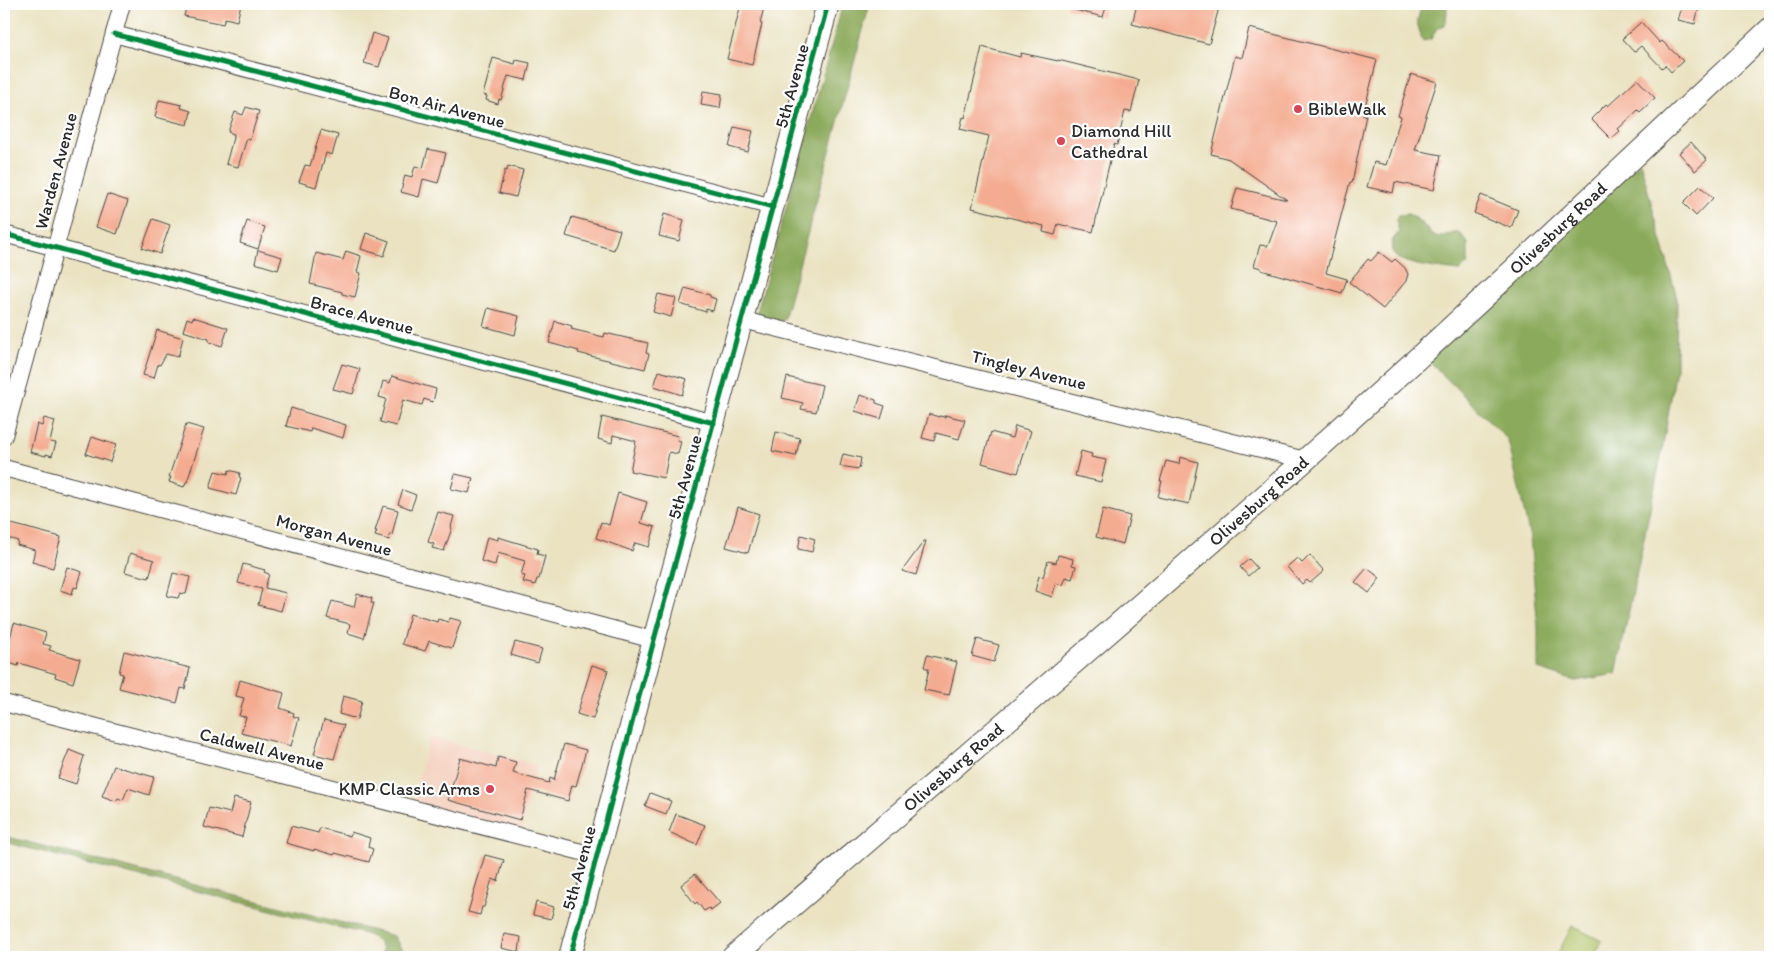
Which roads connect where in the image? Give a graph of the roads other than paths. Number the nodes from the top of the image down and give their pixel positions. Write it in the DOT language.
graph roads {
  1 [pos="122,4"];
  2 [pos="828,4"];
  3 [pos="1770,29"];
  4 [pos="114,34"];
  5 [pos="773,207"];
  6 [pos="4,234"];
  7 [pos="55,248"];
  8 [pos="743,320"];
  9 [pos="714,423"];
  10 [pos="4,436"];
  11 [pos="1305,460"];
  12 [pos="4,468"];
  13 [pos="654,640"];
  14 [pos="4,703"];
  15 [pos="597,856"];
  16 [pos="570,957"];
  17 [pos="733,957"];
  1 -- 4 [label="street, Warden Avenue"];
  2 -- 5 [label="main road, 5th Avenue"];
  3 -- 11 [label="main road, Olivesburg Road"];
  4 -- 5 [label="street, Bon Air Avenue"];
  4 -- 7 [label="street, Warden Avenue"];
  5 -- 8 [label="main road, 5th Avenue"];
  6 -- 7 [label="street, Brace Avenue"];
  7 -- 9 [label="street, Brace Avenue"];
  7 -- 10 [label="street, Warden Avenue"];
  8 -- 9 [label="main road, 5th Avenue"];
  8 -- 11 [label="street, Tingley Avenue"];
  9 -- 13 [label="main road, 5th Avenue"];
  11 -- 17 [label="main road, Olivesburg Road"];
  12 -- 13 [label="street, Morgan Avenue"];
  13 -- 15 [label="main road, 5th Avenue"];
  14 -- 15 [label="street, Caldwell Avenue"];
  15 -- 16 [label="main road, 5th Avenue"];
}
